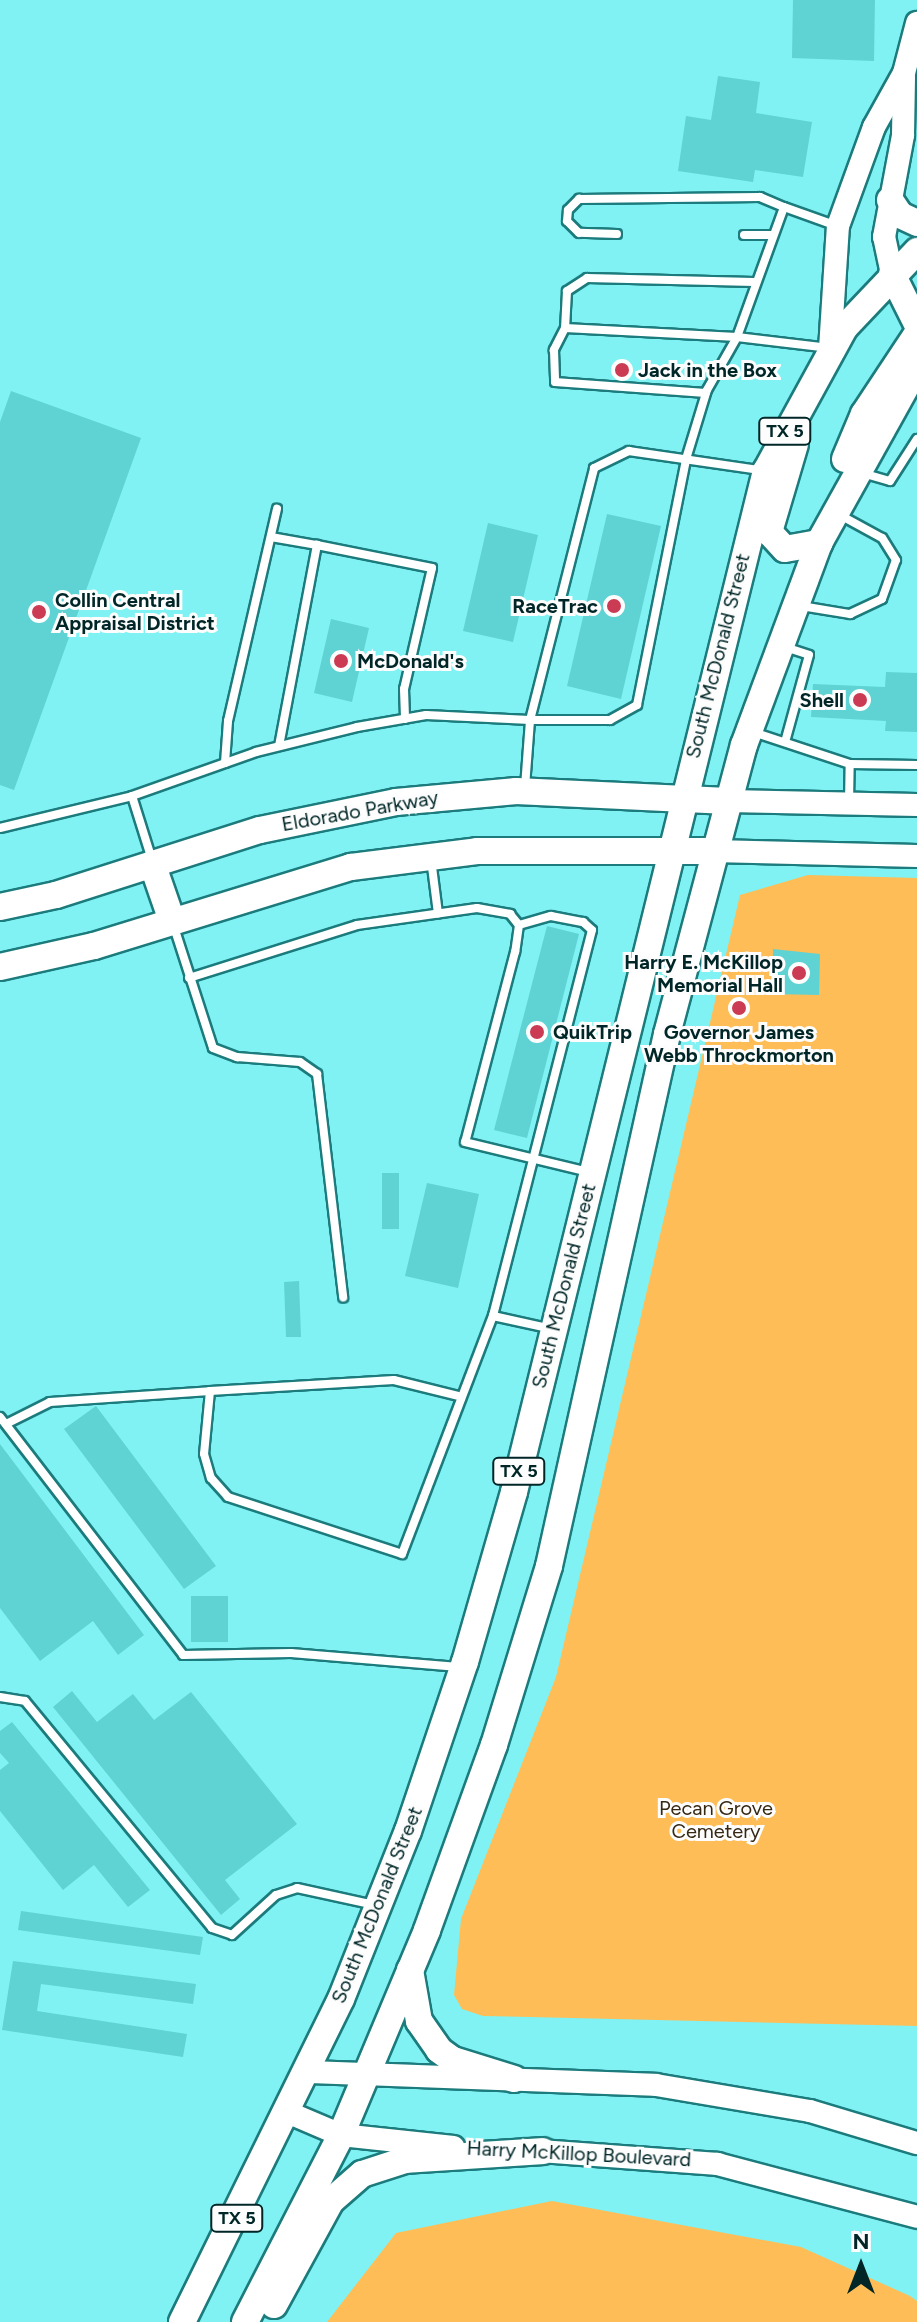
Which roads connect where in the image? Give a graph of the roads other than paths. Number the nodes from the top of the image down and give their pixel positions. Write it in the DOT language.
graph roads {
  1 [pos="917,23"];
  2 [pos="904,73"];
  3 [pos="890,200"];
  4 [pos="784,207"];
  5 [pos="917,223"];
  6 [pos="838,226"];
  7 [pos="617,234"];
  8 [pos="744,235"];
  9 [pos="773,235"];
  10 [pos="917,251"];
  11 [pos="892,274"];
  12 [pos="754,282"];
  13 [pos="917,324"];
  14 [pos="565,328"];
  15 [pos="917,334"];
  16 [pos="737,337"];
  17 [pos="830,349"];
  18 [pos="912,384"];
  19 [pos="706,393"];
  20 [pos="797,405"];
  21 [pos="917,439"];
  22 [pos="686,459"];
  23 [pos="855,469"];
  24 [pos="766,471"];
  25 [pos="277,509"];
  26 [pos="835,509"];
  27 [pos="271,537"];
  28 [pos="819,543"];
  29 [pos="317,545"];
  30 [pos="792,604"];
  31 [pos="777,645"];
  32 [pos="405,719"];
  33 [pos="530,720"];
  34 [pos="748,731"];
  35 [pos="785,742"];
  36 [pos="279,746"];
  37 [pos="225,763"];
  38 [pos="850,764"];
  39 [pos="917,765"];
  40 [pos="524,792"];
  41 [pos="684,794"];
  42 [pos="132,796"];
  43 [pos="728,801"];
  44 [pos="849,804"];
  45 [pos="917,805"];
  46 [pos="0,828"];
  47 [pos="713,851"];
  48 [pos="671,852"];
  49 [pos="430,855"];
  50 [pos="917,856"];
  51 [pos="153,866"];
  52 [pos="0,907"];
  53 [pos="438,914"];
  54 [pos="172,921"];
  55 [pos="519,925"];
  56 [pos="0,967"];
  57 [pos="189,978"];
  58 [pos="626,1032"];
  59 [pos="667,1034"];
  60 [pos="531,1159"];
  61 [pos="591,1172"];
  62 [pos="636,1182"];
  63 [pos="343,1297"];
  64 [pos="493,1316"];
  65 [pos="553,1329"];
  66 [pos="210,1391"];
  67 [pos="458,1396"];
  68 [pos="3,1421"];
  69 [pos="463,1667"];
  70 [pos="0,1697"];
  71 [pos="378,1907"];
  72 [pos="410,1970"];
  73 [pos="307,2072"];
  74 [pos="366,2074"];
  75 [pos="514,2079"];
  76 [pos="287,2112"];
  77 [pos="341,2135"];
  78 [pos="917,2143"];
  79 [pos="543,2151"];
  80 [pos="816,2186"];
  81 [pos="917,2217"];
  82 [pos="917,2232"];
  83 [pos="182,2322"];
  84 [pos="245,2322"];
  85 [pos="264,2322"];
  1 -- 2 [label="main road"];
  2 -- 3 [label="main road"];
  2 -- 6 [label="main road"];
  3 -- 5 [label="main road"];
  3 -- 11 [label="main road"];
  4 -- 6 [label="lane"];
  4 -- 7 [label="lane"];
  4 -- 9 [label="lane"];
  6 -- 17 [label="main road"];
  8 -- 9 [label="lane"];
  9 -- 12 [label="lane"];
  10 -- 11 [label="main road, South McDonald Street / TX 5"];
  11 -- 13 [label="main road"];
  11 -- 17 [label="main road, South McDonald Street / TX 5"];
  12 -- 14 [label="lane"];
  12 -- 16 [label="lane"];
  14 -- 16 [label="lane"];
  14 -- 19 [label="lane"];
  15 -- 26 [label="main road"];
  16 -- 17 [label="lane"];
  16 -- 19 [label="lane"];
  17 -- 20 [label="main road, South McDonald Street / TX 5"];
  18 -- 23 [label="main road, TX 5"];
  19 -- 22 [label="lane"];
  20 -- 24 [label="main road, South McDonald Street / TX 5"];
  20 -- 28 [label="main road"];
  21 -- 23 [label="lane"];
  22 -- 24 [label="lane"];
  22 -- 33 [label="lane"];
  22 -- 33 [label="lane"];
  23 -- 26 [label="main road, TX 5"];
  24 -- 41 [label="main road, South McDonald Street / TX 5"];
  25 -- 27 [label="lane"];
  26 -- 28 [label="main road, TX 5"];
  26 -- 30 [label="lane"];
  27 -- 29 [label="lane"];
  27 -- 37 [label="lane"];
  28 -- 30 [label="main road, TX 5"];
  29 -- 32 [label="lane"];
  29 -- 36 [label="lane"];
  30 -- 31 [label="main road, TX 5"];
  31 -- 34 [label="main road, TX 5"];
  31 -- 35 [label="lane"];
  32 -- 33 [label="lane"];
  32 -- 36 [label="lane"];
  33 -- 40 [label="lane"];
  34 -- 35 [label="lane"];
  34 -- 43 [label="main road, TX 5"];
  35 -- 38 [label="lane"];
  36 -- 37 [label="lane"];
  37 -- 42 [label="lane"];
  38 -- 39 [label="lane"];
  38 -- 44 [label="lane"];
  40 -- 41 [label="main road, Eldorado Parkway"];
  40 -- 51 [label="main road, Eldorado Parkway"];
  41 -- 43 [label="main road, Eldorado Parkway"];
  41 -- 48 [label="main road, South McDonald Street / TX 5"];
  42 -- 46 [label="lane"];
  42 -- 51 [label="lane"];
  43 -- 44 [label="main road"];
  43 -- 47 [label="main road, TX 5"];
  44 -- 45 [label="main road"];
  47 -- 48 [label="main road"];
  47 -- 50 [label="main road"];
  47 -- 59 [label="main road, TX 5"];
  48 -- 49 [label="main road"];
  48 -- 58 [label="main road, South McDonald Street / TX 5"];
  49 -- 53 [label="lane"];
  49 -- 54 [label="main road"];
  51 -- 52 [label="main road, Eldorado Parkway"];
  51 -- 54 [label="main road"];
  53 -- 55 [label="lane"];
  53 -- 57 [label="lane"];
  54 -- 56 [label="main road"];
  54 -- 57 [label="lane"];
  55 -- 60 [label="lane"];
  55 -- 60 [label="lane"];
  57 -- 63 [label="lane"];
  58 -- 59 [label="main road"];
  58 -- 61 [label="main road, South McDonald Street / TX 5"];
  59 -- 62 [label="main road, TX 5"];
  60 -- 61 [label="lane"];
  60 -- 64 [label="lane"];
  61 -- 62 [label="main road"];
  61 -- 65 [label="main road, South McDonald Street / TX 5"];
  62 -- 72 [label="main road, TX 5"];
  64 -- 65 [label="lane"];
  64 -- 67 [label="lane"];
  65 -- 69 [label="main road, South McDonald Street / TX 5"];
  66 -- 67 [label="lane"];
  66 -- 67 [label="lane"];
  66 -- 68 [label="lane"];
  68 -- 69 [label="lane"];
  69 -- 71 [label="main road, South McDonald Street / TX 5"];
  70 -- 71 [label="lane"];
  71 -- 73 [label="main road, South McDonald Street / TX 5"];
  72 -- 74 [label="main road, TX 5"];
  72 -- 75 [label="main road"];
  73 -- 74 [label="main road"];
  73 -- 76 [label="main road, South McDonald Street / TX 5"];
  74 -- 75 [label="main road"];
  74 -- 77 [label="main road, TX 5"];
  75 -- 78 [label="main road"];
  76 -- 77 [label="main road, Harry McKillop Boulevard"];
  76 -- 83 [label="main road, South McDonald Street / TX 5"];
  77 -- 79 [label="main road, Harry McKillop Boulevard"];
  77 -- 84 [label="main road, TX 5"];
  79 -- 80 [label="main road, Harry McKillop Boulevard"];
  79 -- 85 [label="main road"];
  80 -- 81 [label="main road, Harry McKillop Boulevard"];
  80 -- 82 [label="main road"];
}
